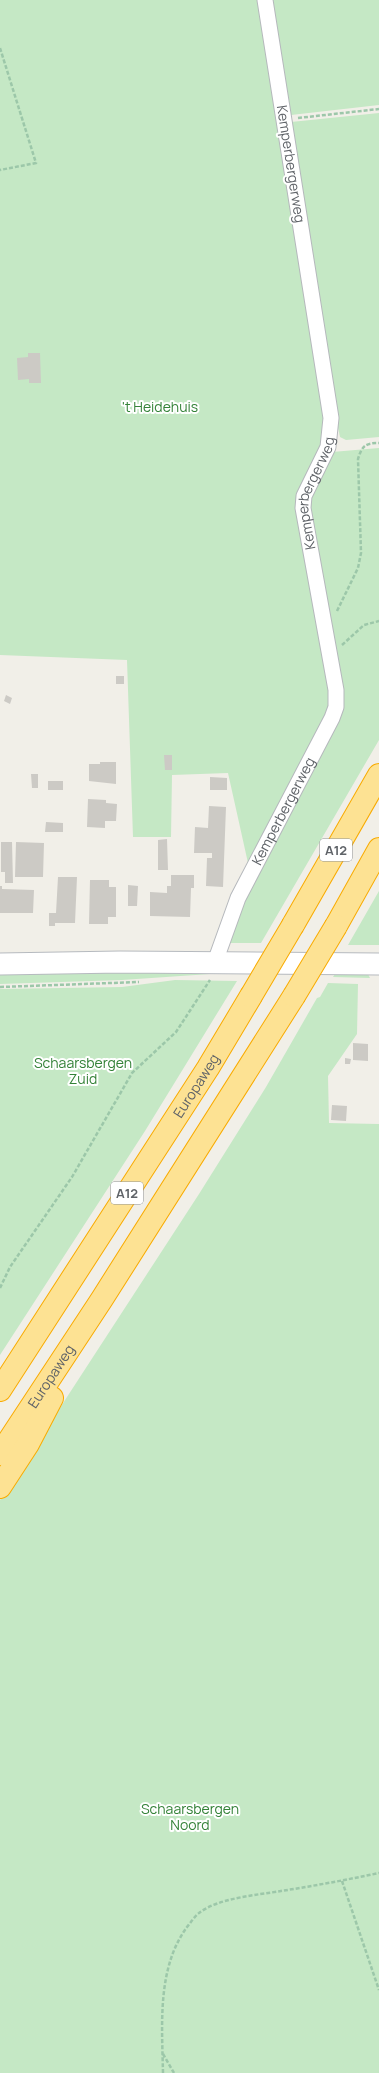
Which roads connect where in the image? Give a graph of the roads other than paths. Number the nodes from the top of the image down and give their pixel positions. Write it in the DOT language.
graph roads {
  1 [pos="265,0"];
  2 [pos="379,775"];
  3 [pos="379,849"];
  4 [pos="0,964"];
  5 [pos="379,964"];
  6 [pos="211,972"];
  7 [pos="102,1299"];
  8 [pos="0,1390"];
  9 [pos="0,1454"];
  10 [pos="0,1487"];
  1 -- 6 [label="street, Kemperbergerweg"];
  2 -- 8 [label="highway, Europaweg / A12, bridge"];
  3 -- 7 [label="highway, Europaweg / A12, bridge"];
  4 -- 6 [label="main road"];
  5 -- 6 [label="main road"];
  7 -- 9 [label="highway, Europaweg / A12"];
  7 -- 10 [label="highway, A12"];
}
